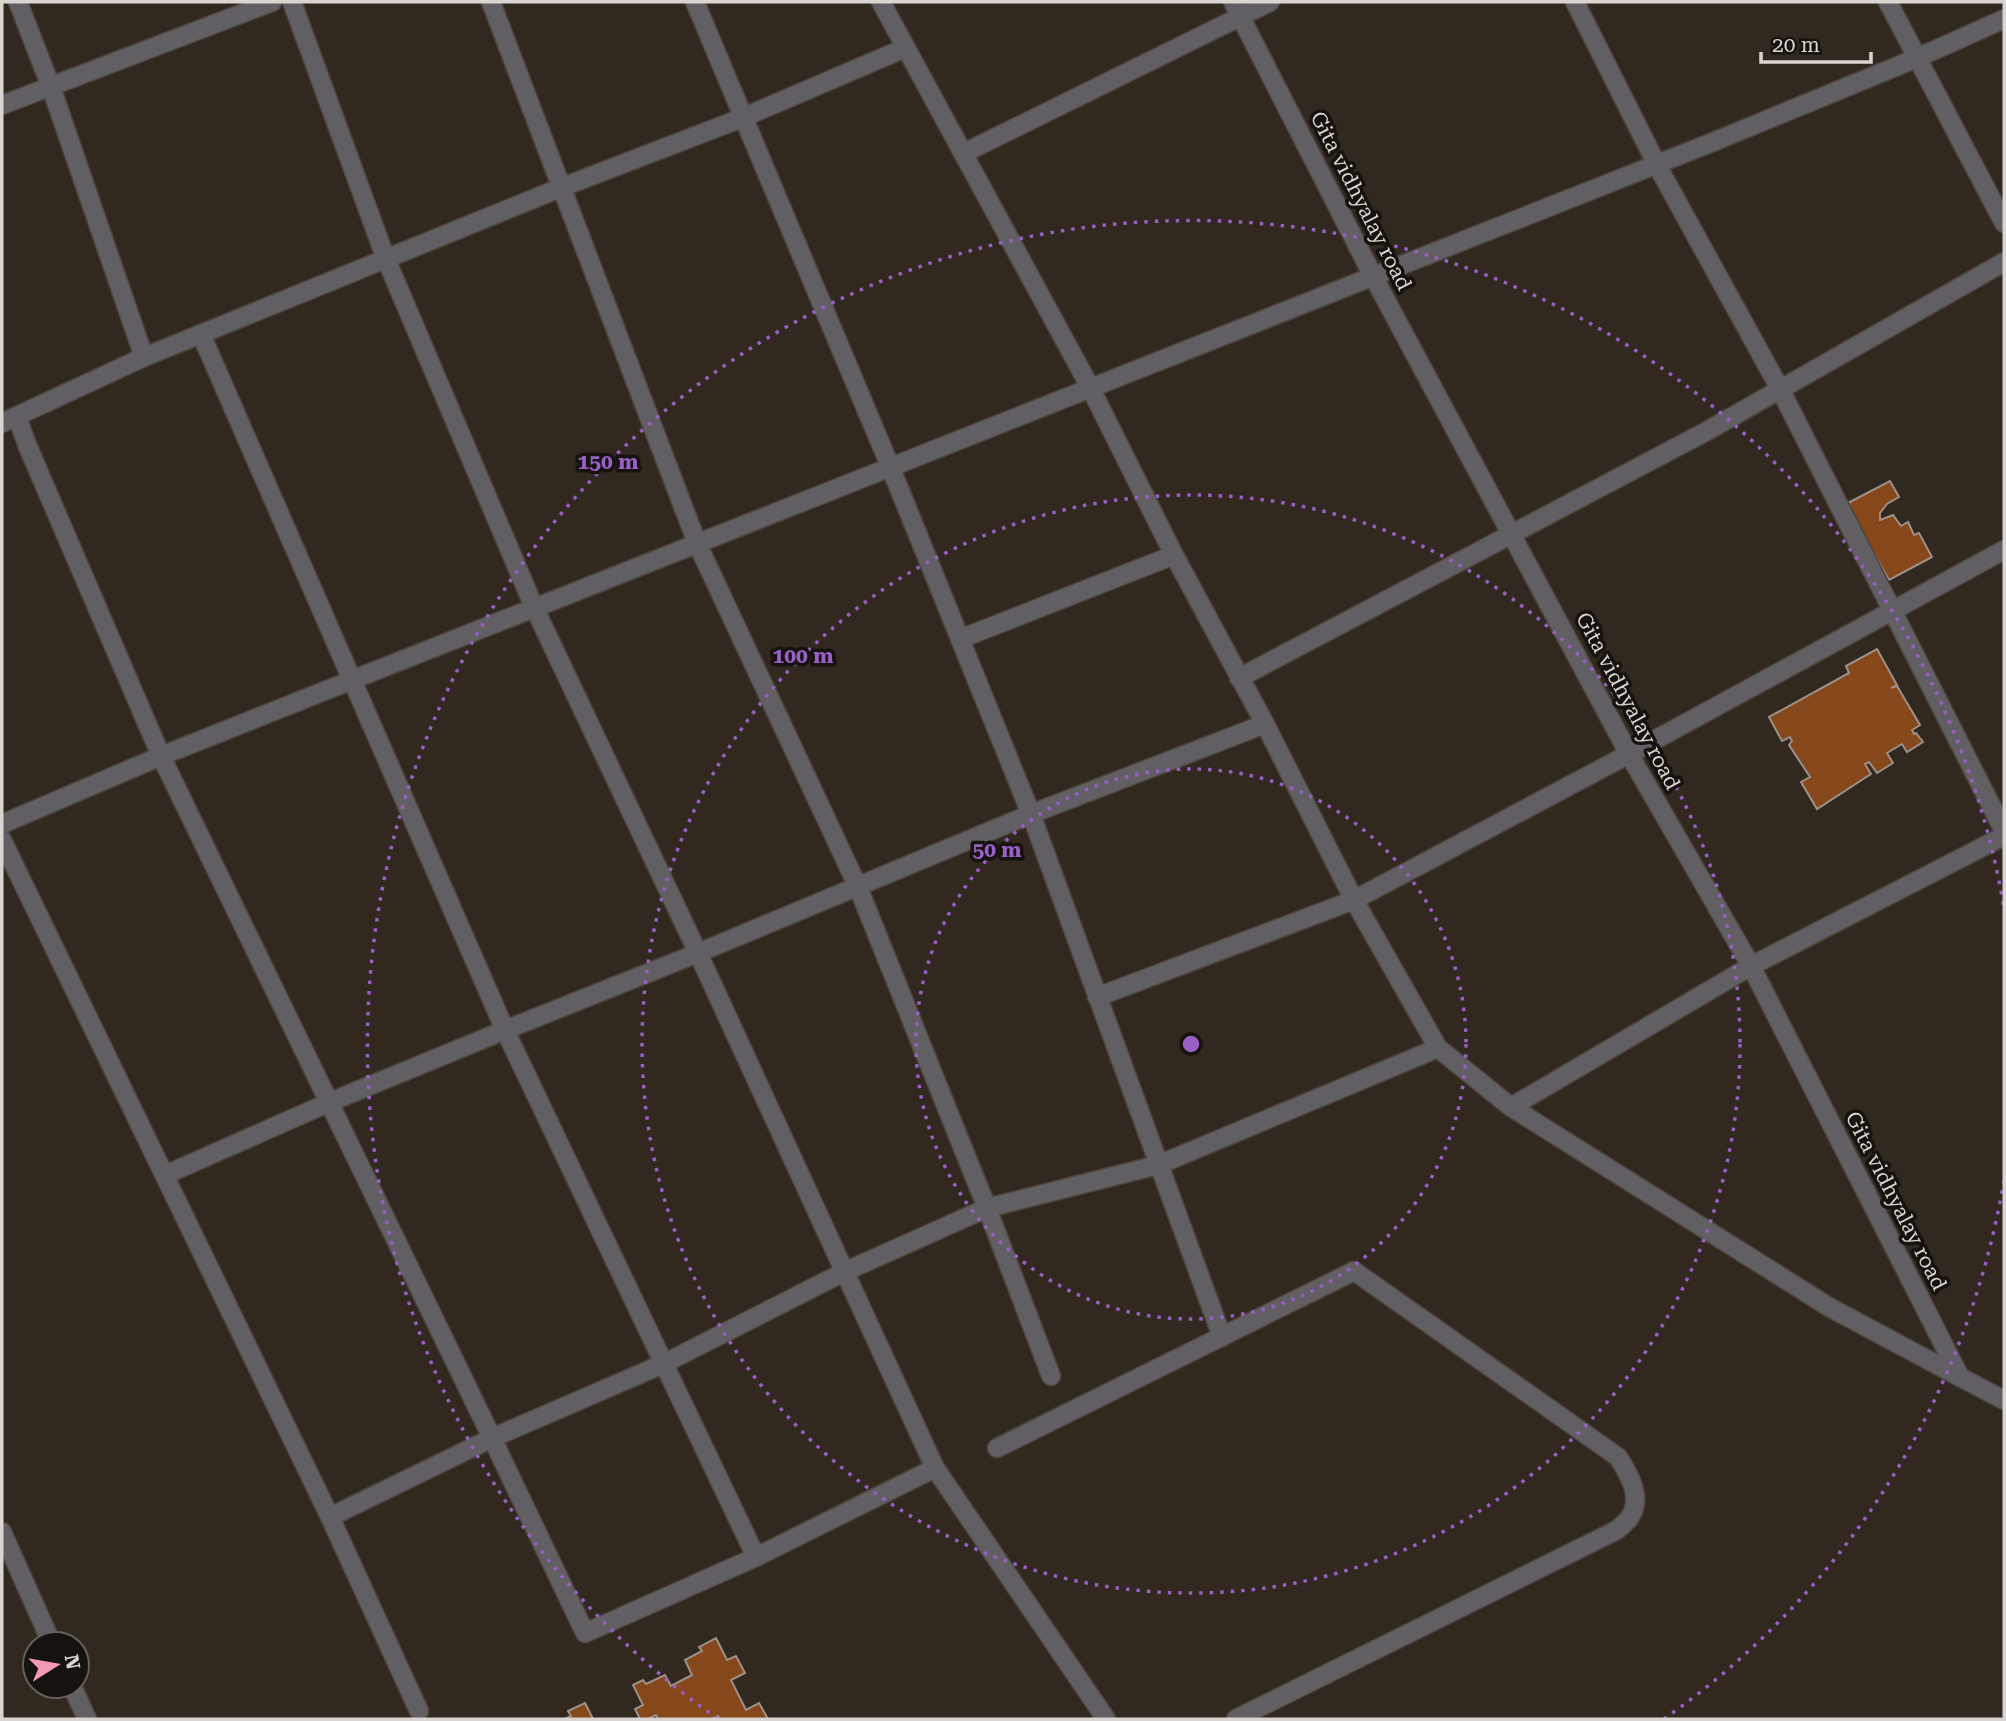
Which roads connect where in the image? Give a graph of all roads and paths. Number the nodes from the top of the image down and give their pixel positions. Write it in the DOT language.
graph roads {
  1 [pos="18,2"];
  2 [pos="272,2"];
  3 [pos="292,2"];
  4 [pos="491,2"];
  5 [pos="695,2"];
  6 [pos="881,2"];
  7 [pos="1270,2"];
  8 [pos="1575,2"];
  9 [pos="1888,2"];
  10 [pos="1237,9"];
  11 [pos="2004,19"];
  12 [pos="905,48"];
  13 [pos="1917,58"];
  14 [pos="51,87"];
  15 [pos="2,104"];
  16 [pos="743,118"];
  17 [pos="964,153"];
  18 [pos="1657,165"];
  19 [pos="560,188"];
  20 [pos="2004,223"];
  21 [pos="386,260"];
  22 [pos="2004,262"];
  23 [pos="1373,276"];
  24 [pos="201,334"];
  25 [pos="144,357"];
  26 [pos="1090,387"];
  27 [pos="1780,388"];
  28 [pos="9,420"];
  29 [pos="890,466"];
  30 [pos="1512,533"];
  31 [pos="697,543"];
  32 [pos="2004,550"];
  33 [pos="1174,555"];
  34 [pos="534,607"];
  35 [pos="1892,610"];
  36 [pos="960,639"];
  37 [pos="1239,678"];
  38 [pos="352,680"];
  39 [pos="1265,724"];
  40 [pos="1629,754"];
  41 [pos="161,756"];
  42 [pos="1031,814"];
  43 [pos="2,824"];
  44 [pos="2004,833"];
  45 [pos="2,840"];
  46 [pos="858,887"];
  47 [pos="1353,900"];
  48 [pos="698,953"];
  49 [pos="1751,966"];
  50 [pos="1097,998"];
  51 [pos="505,1030"];
  52 [pos="1438,1048"];
  53 [pos="330,1102"];
  54 [pos="1511,1107"];
  55 [pos="1158,1165"];
  56 [pos="165,1175"];
  57 [pos="987,1208"];
  58 [pos="846,1271"];
  59 [pos="1222,1337"];
  60 [pos="663,1364"];
  61 [pos="1051,1376"];
  62 [pos="1960,1377"];
  63 [pos="2004,1400"];
  64 [pos="492,1438"];
  65 [pos="997,1448"];
  66 [pos="935,1468"];
  67 [pos="330,1517"];
  68 [pos="2,1532"];
  69 [pos="756,1557"];
  70 [pos="46,1630"];
  71 [pos="78,1700"];
  72 [pos="419,1711"];
  73 [pos="87,1719"];
  74 [pos="1107,1719"];
  75 [pos="1236,1719"];
  1 -- 14 [label="street"];
  2 -- 14 [label="street"];
  3 -- 21 [label="street"];
  4 -- 19 [label="street"];
  5 -- 16 [label="street"];
  6 -- 12 [label="street"];
  7 -- 10 [label="street"];
  8 -- 18 [label="street"];
  9 -- 13 [label="street"];
  10 -- 17 [label="street"];
  10 -- 23 [label="street, Gita vidhyalay road"];
  11 -- 13 [label="street"];
  12 -- 16 [label="street"];
  12 -- 17 [label="street"];
  13 -- 18 [label="street"];
  13 -- 20 [label="street"];
  14 -- 15 [label="street"];
  14 -- 25 [label="street"];
  16 -- 19 [label="street"];
  16 -- 29 [label="street"];
  17 -- 26 [label="street"];
  18 -- 23 [label="street"];
  18 -- 27 [label="street"];
  19 -- 21 [label="street"];
  19 -- 31 [label="street"];
  21 -- 24 [label="street"];
  21 -- 34 [label="street"];
  22 -- 27 [label="street"];
  23 -- 26 [label="street"];
  23 -- 30 [label="street, Gita vidhyalay road"];
  24 -- 25 [label="street"];
  24 -- 38 [label="street"];
  25 -- 28 [label="street"];
  26 -- 29 [label="street"];
  26 -- 33 [label="street"];
  27 -- 30 [label="street"];
  27 -- 35 [label="street"];
  28 -- 41 [label="street"];
  29 -- 31 [label="street"];
  29 -- 36 [label="street"];
  30 -- 37 [label="street"];
  30 -- 40 [label="street, Gita vidhyalay road"];
  31 -- 34 [label="street"];
  31 -- 46 [label="street"];
  32 -- 35 [label="street"];
  33 -- 36 [label="street"];
  33 -- 37 [label="street"];
  34 -- 38 [label="street"];
  34 -- 48 [label="street"];
  35 -- 40 [label="street"];
  35 -- 44 [label="street"];
  36 -- 42 [label="street"];
  37 -- 39 [label="street"];
  38 -- 41 [label="street"];
  38 -- 51 [label="street"];
  39 -- 42 [label="street"];
  39 -- 47 [label="street"];
  40 -- 47 [label="street"];
  40 -- 49 [label="street, Gita vidhyalay road"];
  41 -- 43 [label="street"];
  41 -- 53 [label="street"];
  42 -- 46 [label="street"];
  42 -- 50 [label="street"];
  44 -- 49 [label="street"];
  45 -- 56 [label="street"];
  46 -- 48 [label="street"];
  46 -- 57 [label="street"];
  47 -- 50 [label="street"];
  47 -- 52 [label="street"];
  48 -- 51 [label="street"];
  48 -- 58 [label="street"];
  49 -- 54 [label="street"];
  49 -- 62 [label="street, Gita vidhyalay road"];
  50 -- 55 [label="street"];
  51 -- 53 [label="street"];
  51 -- 60 [label="street"];
  52 -- 54 [label="street"];
  52 -- 55 [label="street"];
  53 -- 56 [label="street"];
  53 -- 64 [label="street"];
  54 -- 62 [label="street"];
  55 -- 57 [label="street"];
  55 -- 59 [label="street"];
  56 -- 67 [label="street"];
  57 -- 58 [label="street"];
  57 -- 61 [label="street"];
  58 -- 60 [label="street"];
  58 -- 66 [label="street"];
  59 -- 65 [label="street"];
  59 -- 75 [label="street"];
  60 -- 64 [label="street"];
  60 -- 69 [label="street"];
  62 -- 63 [label="street"];
  64 -- 67 [label="street"];
  64 -- 69 [label="street"];
  66 -- 69 [label="street"];
  66 -- 74 [label="street"];
  67 -- 72 [label="street"];
  68 -- 70 [label="street"];
  71 -- 73 [label="street"];
}
